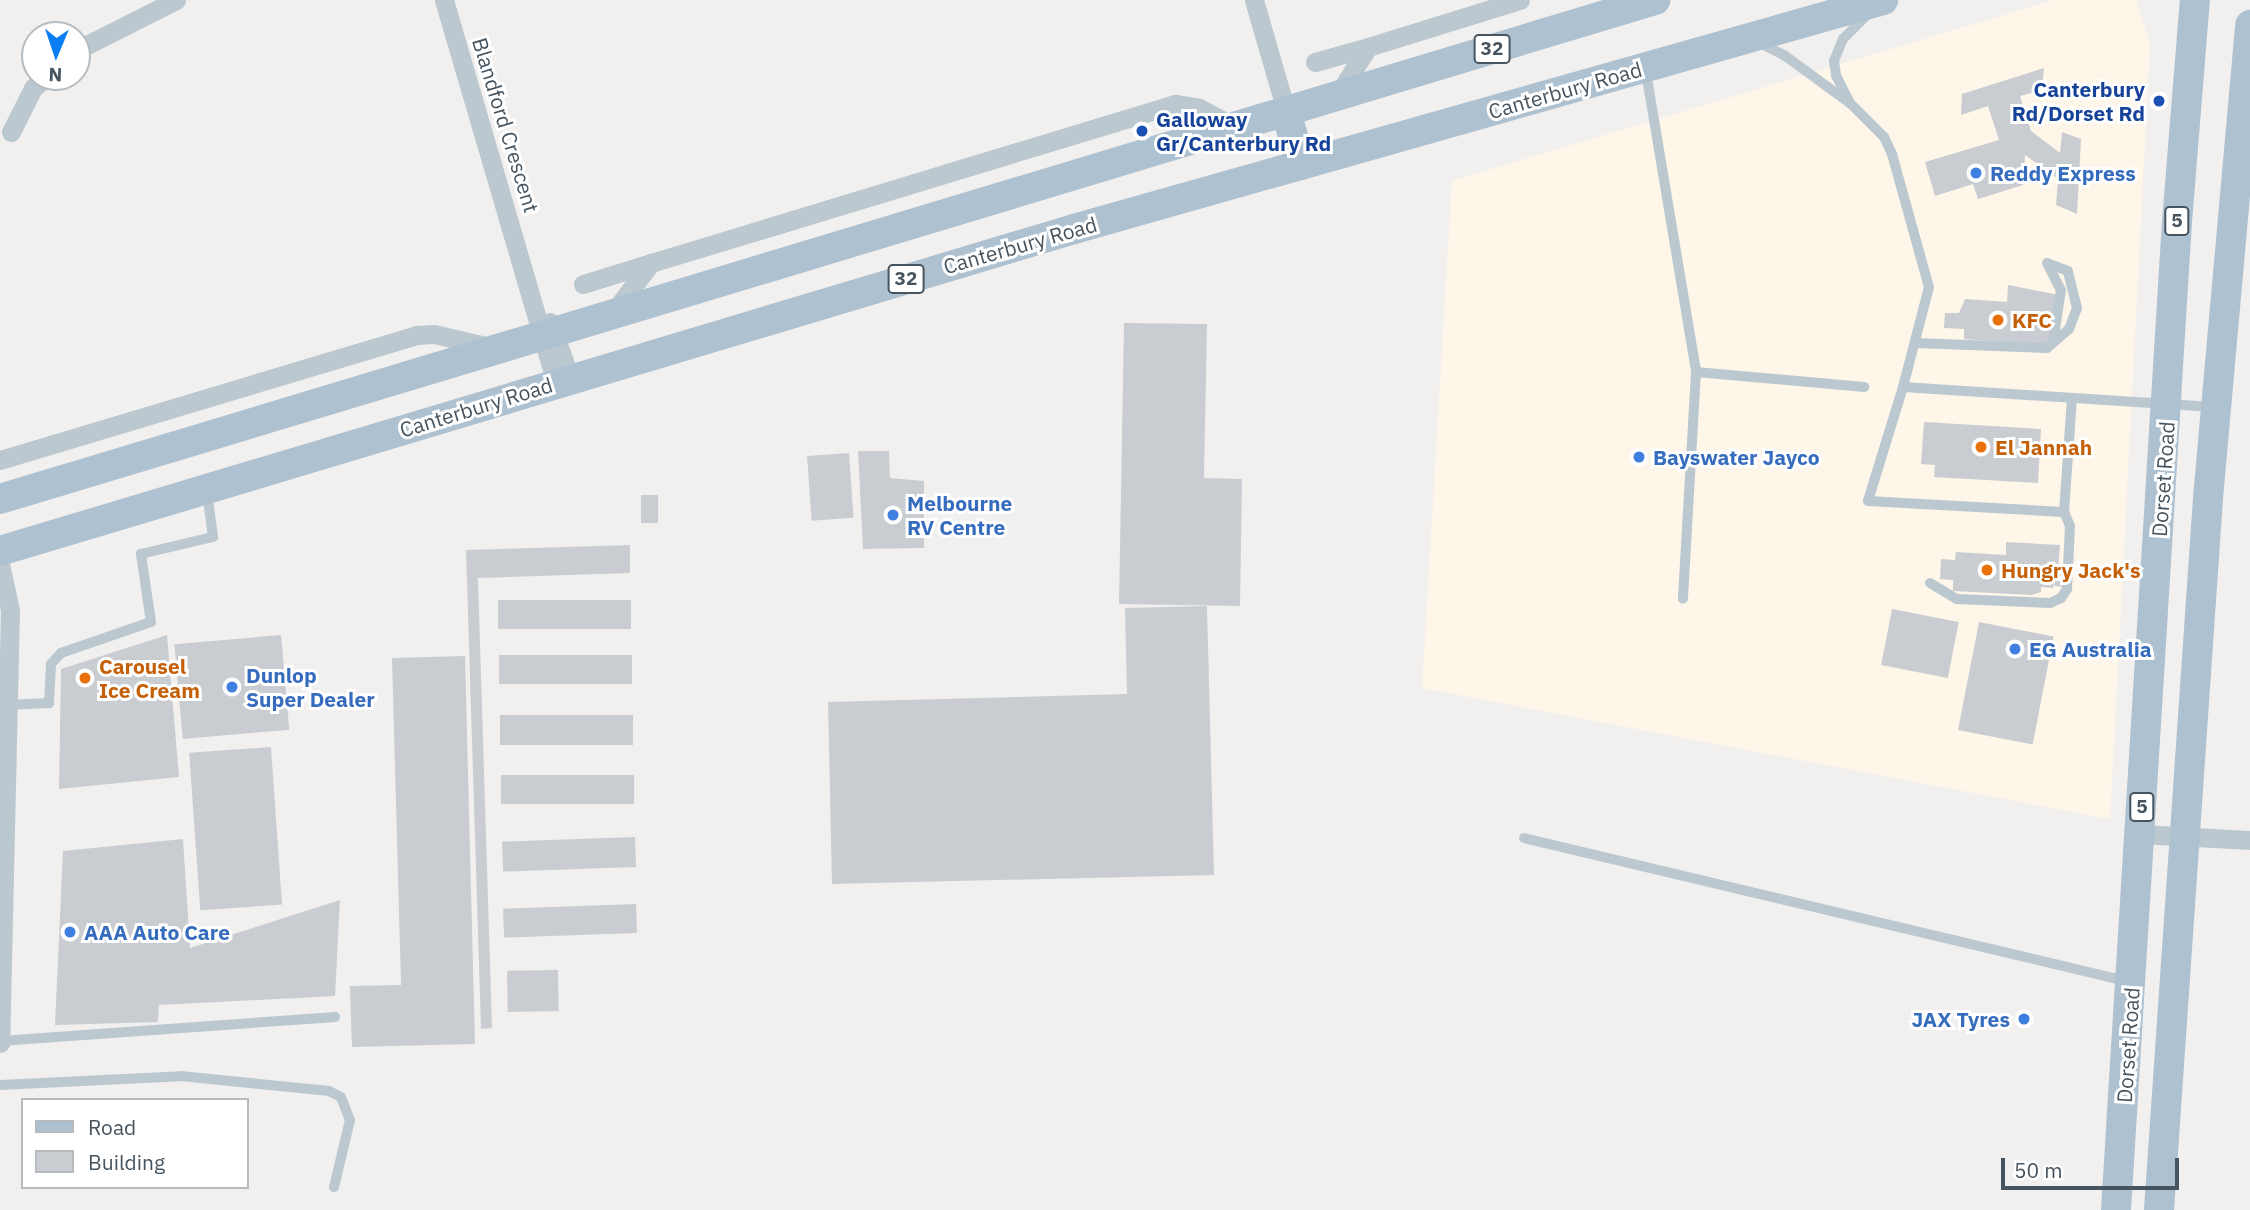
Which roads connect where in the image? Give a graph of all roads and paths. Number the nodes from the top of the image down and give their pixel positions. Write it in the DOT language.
graph roads {
  1 [pos="176,0"];
  2 [pos="444,0"];
  3 [pos="1254,0"];
  4 [pos="1520,0"];
  5 [pos="1882,0"];
  6 [pos="2174,0"];
  7 [pos="2195,0"];
  8 [pos="1643,1"];
  9 [pos="2250,25"];
  10 [pos="2192,37"];
  11 [pos="1748,39"];
  12 [pos="91,43"];
  13 [pos="1368,47"];
  14 [pos="1315,62"];
  15 [pos="1646,67"];
  16 [pos="32,91"];
  17 [pos="1337,96"];
  18 [pos="1851,104"];
  19 [pos="1286,111"];
  20 [pos="1234,127"];
  21 [pos="11,132"];
  22 [pos="1301,165"];
  23 [pos="651,263"];
  24 [pos="583,284"];
  25 [pos="610,316"];
  26 [pos="547,335"];
  27 [pos="1916,343"];
  28 [pos="2052,345"];
  29 [pos="498,349"];
  30 [pos="1696,372"];
  31 [pos="563,381"];
  32 [pos="1864,387"];
  33 [pos="1903,387"];
  34 [pos="2071,398"];
  35 [pos="2167,404"];
  36 [pos="2216,407"];
  37 [pos="0,460"];
  38 [pos="207,488"];
  39 [pos="0,499"];
  40 [pos="2064,512"];
  41 [pos="0,551"];
  42 [pos="0,564"];
  43 [pos="1930,583"];
  44 [pos="1683,599"];
  45 [pos="7,705"];
  46 [pos="2140,834"];
  47 [pos="2184,837"];
  48 [pos="1524,838"];
  49 [pos="2250,840"];
  50 [pos="2133,983"];
  51 [pos="335,1017"];
  52 [pos="0,1042"];
  53 [pos="0,1085"];
  54 [pos="334,1187"];
  55 [pos="2116,1210"];
  56 [pos="2159,1210"];
  1 -- 12 [label="street"];
  2 -- 26 [label="street, Blandford Crescent"];
  3 -- 19 [label="street"];
  4 -- 13 [label="street"];
  5 -- 11 [label="main road, Canterbury Road / 32"];
  5 -- 18 [label="lane"];
  6 -- 10 [label="main road"];
  7 -- 10 [label="main road, Dorset Road / 5"];
  8 -- 17 [label="main road, 32"];
  9 -- 36 [label="main road, Dorset Road / 5"];
  10 -- 35 [label="main road, Dorset Road / 5"];
  11 -- 15 [label="main road, Canterbury Road / 32"];
  11 -- 18 [label="lane"];
  13 -- 14 [label="street"];
  13 -- 17 [label="street"];
  15 -- 22 [label="main road, Canterbury Road / 32"];
  15 -- 30 [label="lane"];
  16 -- 21 [label="street"];
  17 -- 19 [label="main road, 32"];
  18 -- 27 [label="lane"];
  19 -- 20 [label="main road, 32"];
  19 -- 22 [label="main road"];
  20 -- 23 [label="street"];
  20 -- 25 [label="main road, 32"];
  22 -- 31 [label="main road, Canterbury Road / 32"];
  23 -- 24 [label="street"];
  23 -- 25 [label="street"];
  25 -- 26 [label="main road, 32"];
  26 -- 29 [label="main road, 32"];
  26 -- 31 [label="street, Blandford Crescent"];
  27 -- 28 [label="lane"];
  27 -- 33 [label="lane"];
  28 -- 28 [label="lane"];
  29 -- 37 [label="street"];
  29 -- 39 [label="main road, 32"];
  30 -- 32 [label="lane"];
  30 -- 44 [label="lane"];
  31 -- 38 [label="main road, Canterbury Road / 32"];
  33 -- 34 [label="lane"];
  33 -- 40 [label="lane"];
  34 -- 35 [label="lane"];
  34 -- 40 [label="lane"];
  35 -- 36 [label="lane"];
  35 -- 46 [label="main road, Dorset Road / 5"];
  36 -- 47 [label="main road, Dorset Road / 5"];
  38 -- 41 [label="main road, Canterbury Road / 32"];
  38 -- 45 [label="lane"];
  40 -- 43 [label="lane"];
  42 -- 45 [label="street"];
  45 -- 52 [label="street"];
  46 -- 47 [label="street"];
  46 -- 50 [label="main road, Dorset Road / 5"];
  47 -- 49 [label="street"];
  47 -- 56 [label="main road, Dorset Road / 5"];
  48 -- 50 [label="lane"];
  50 -- 55 [label="main road, Dorset Road / 5"];
  51 -- 52 [label="lane"];
  53 -- 54 [label="lane"];
}
